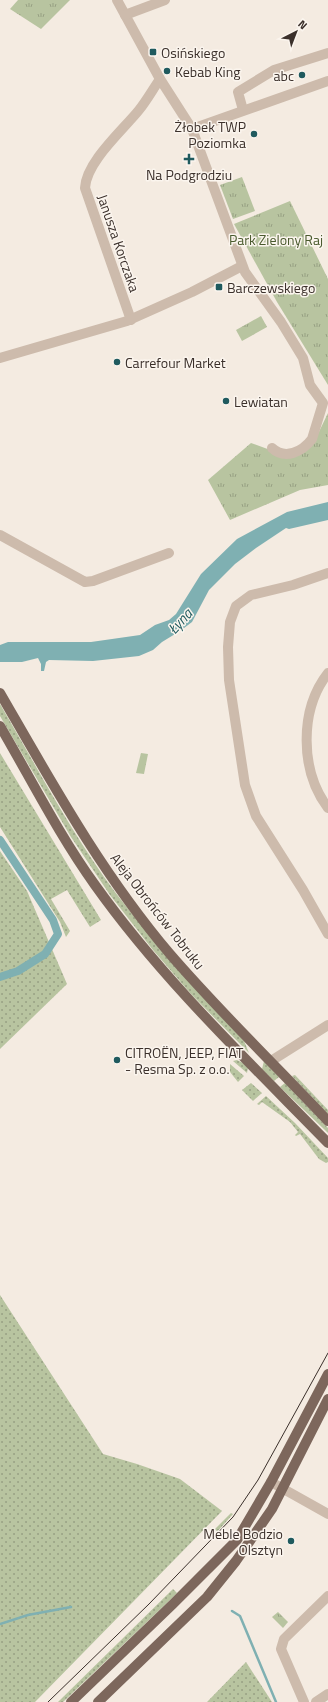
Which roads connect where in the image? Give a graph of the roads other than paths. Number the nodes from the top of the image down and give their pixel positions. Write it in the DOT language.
graph roads {
  1 [pos="117,0"];
  2 [pos="166,0"];
  3 [pos="125,15"];
  4 [pos="328,53"];
  5 [pos="160,79"];
  6 [pos="328,81"];
  7 [pos="243,110"];
  8 [pos="192,129"];
  9 [pos="242,266"];
  10 [pos="131,320"];
  11 [pos="0,358"];
  12 [pos="272,448"];
  13 [pos="0,535"];
  14 [pos="169,553"];
  15 [pos="328,573"];
  16 [pos="328,672"];
  17 [pos="0,693"];
  18 [pos="0,726"];
  19 [pos="328,808"];
  20 [pos="328,934"];
  21 [pos="328,1025"];
  22 [pos="270,1061"];
  23 [pos="328,1121"];
  24 [pos="328,1143"];
  25 [pos="328,1374"];
  26 [pos="328,1399"];
  27 [pos="271,1482"];
  28 [pos="283,1489"];
  29 [pos="327,1510"];
  30 [pos="328,1596"];
  31 [pos="328,1694"];
  32 [pos="71,1702"];
  33 [pos="98,1702"];
  34 [pos="304,1702"];
  35 [pos="316,1702"];
  1 -- 3 [label="street"];
  2 -- 3 [label="street"];
  3 -- 5 [label="street"];
  4 -- 7 [label="street"];
  5 -- 8 [label="street"];
  5 -- 10 [label="street, Janusza Korczaka"];
  6 -- 7 [label="street"];
  7 -- 8 [label="street"];
  8 -- 9 [label="street"];
  9 -- 10 [label="street"];
  9 -- 12 [label="street"];
  10 -- 11 [label="street"];
  13 -- 14 [label="street"];
  15 -- 20 [label="street"];
  16 -- 19 [label="street"];
  17 -- 22 [label="main road, Aleja Obrońców Tobruku"];
  18 -- 24 [label="main road"];
  21 -- 22 [label="street"];
  22 -- 23 [label="main road, Aleja Obrońców Tobruku"];
  25 -- 27 [label="main road"];
  26 -- 28 [label="main road"];
  27 -- 28 [label="street"];
  27 -- 32 [label="main road"];
  28 -- 29 [label="street"];
  28 -- 33 [label="main road"];
  30 -- 34 [label="street"];
  31 -- 35 [label="street"];
}
